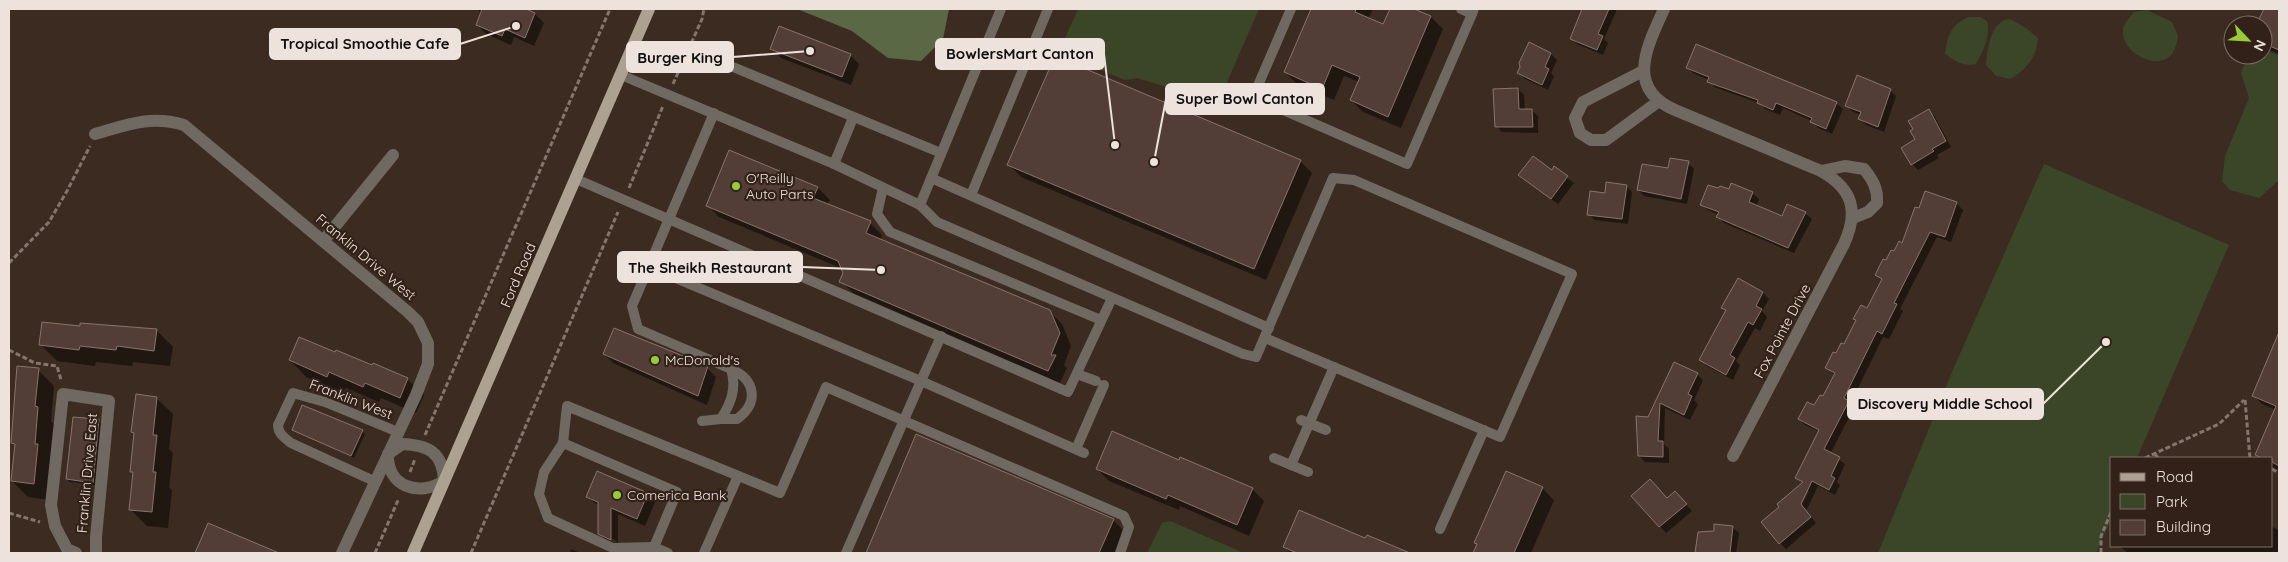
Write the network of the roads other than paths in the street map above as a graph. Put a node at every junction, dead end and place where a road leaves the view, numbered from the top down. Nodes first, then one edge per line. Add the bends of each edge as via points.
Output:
1 (649, 9) edge
2 (1001, 9) edge
3 (1048, 9) edge
4 (1291, 9) edge
5 (1461, 9) edge
6 (1664, 9) edge
7 (1473, 11) edge
8 (733, 67) dead end
9 (1643, 71) junction
10 (621, 75) junction
11 (1659, 101) junction
12 (714, 113) junction
13 (853, 118) junction
14 (95, 134) road end
15 (941, 153) junction
16 (393, 155) dead end
17 (834, 164) junction
18 (1821, 171) junction
19 (576, 178) junction
20 (931, 178) junction
21 (883, 188) junction
22 (971, 195) junction
23 (920, 205) junction
24 (668, 218) junction
25 (1853, 218) junction
26 (324, 240) junction
27 (649, 267) junction
28 (1112, 298) junction
29 (1101, 320) junction
30 (1267, 333) junction
31 (941, 336) junction
32 (1334, 367) junction
33 (731, 370) junction
34 (1076, 374) junction
35 (921, 382) junction
36 (722, 418) junction
37 (904, 420) junction
38 (702, 421) dead end
39 (1306, 422) junction
40 (1326, 430) dead end
41 (1484, 430) junction
42 (398, 432) junction
43 (563, 443) junction
44 (388, 454) junction
45 (1733, 456) dead end
46 (1274, 458) dead end
47 (1291, 465) junction
48 (1308, 472) dead end
49 (738, 476) junction
50 (374, 480) junction
51 (444, 481) junction
52 (1440, 529) dead end
53 (654, 547) junction
54 (76, 553) edge
55 (96, 553) edge
56 (342, 553) edge
57 (413, 553) edge
58 (668, 553) edge
59 (704, 553) edge
60 (846, 553) edge
61 (1120, 553) edge

1 - 10 main road, Ford Road
2 - 15 lane
3 - 22 lane
4 - 7 lane via 1253,97 1406,164
5 - 7 lane
6 - 9 street via 1646,50
8 - 13 lane
9 - 11 street via 1647,85
9 - 11 street via 1583,102 1575,118 1580,133 1591,140 1606,140
10 - 12 lane
10 - 19 main road, Ford Road
11 - 18 street
12 - 17 lane
12 - 24 lane
13 - 15 lane
13 - 17 lane
14 - 26 street, Franklin Drive West via 146,120 184,125
15 - 20 lane
16 - 26 street
17 - 21 lane
18 - 25 street via 1839,183 1846,193
18 - 25 street via 1845,166 1864,169 1873,179 1878,193 1877,203 1868,212
19 - 24 lane
19 - 51 main road, Ford Road
20 - 22 lane
20 - 23 lane
21 - 23 lane
21 - 29 lane via 877,214 890,232
22 - 30 lane
23 - 28 lane via 937,222
24 - 27 lane
24 - 31 lane
25 - 45 street, Fox Pointe Drive via 1844,244
26 - 42 street, Franklin Drive West via 408,312 424,332 429,350 428,364
27 - 33 lane via 632,306 638,329
27 - 35 lane
28 - 29 lane
28 - 30 lane via 1256,357
29 - 34 lane
30 - 32 lane
30 - 41 lane via 1333,178 1354,180 1572,274 1500,437
31 - 34 lane via 1068,392
31 - 35 lane
32 - 39 lane
32 - 41 lane
33 - 36 lane via 734,379 731,404
33 - 36 lane via 744,375 752,387 750,403 737,420
34 - 35 lane via 1100,383 1080,451
35 - 37 lane
36 - 38 lane
37 - 49 lane via 826,387 780,493
37 - 60 lane
37 - 61 lane via 1124,516 1129,528
39 - 40 lane
39 - 47 lane
41 - 52 lane
42 - 44 street, Franklin Drive West
42 - 50 lane, Franklin West via 294,393 278,425 282,435
43 - 49 lane via 567,406
43 - 53 lane via 677,492
43 - 53 lane via 544,472 539,494 548,518 613,548
44 - 50 street
44 - 51 street via 388,466 394,477 405,486 425,489
44 - 51 street via 402,444 421,445 439,459 444,469
46 - 47 lane
47 - 48 lane
49 - 59 lane
50 - 56 street
51 - 57 main road, Ford Road
53 - 58 lane
54 - 55 street, Franklin Drive East via 67,549 55,526 51,505 64,394 109,400

